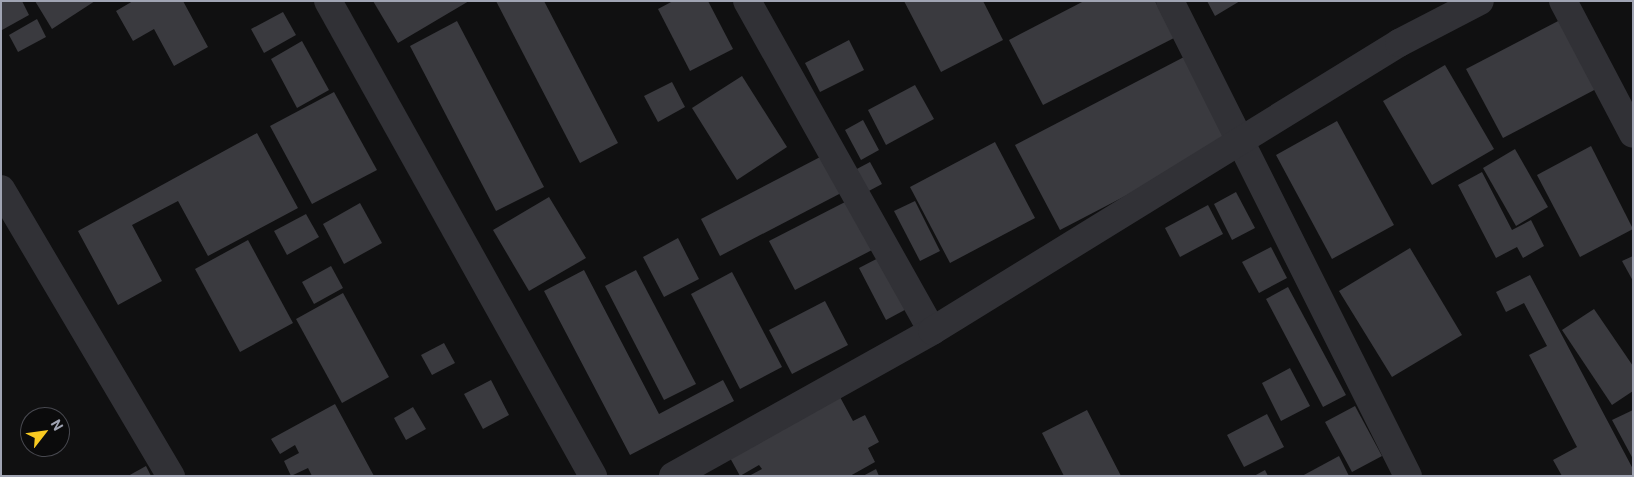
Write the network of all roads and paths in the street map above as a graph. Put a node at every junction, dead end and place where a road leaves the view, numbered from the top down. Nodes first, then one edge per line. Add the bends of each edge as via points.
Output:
1 (328, 1) edge
2 (747, 1) edge
3 (1170, 1) edge
4 (1480, 1) edge
5 (1564, 1) edge
6 (1633, 134) edge
7 (1242, 142) junction
8 (1, 188) edge
9 (932, 331) junction
10 (1405, 475) edge
11 (171, 476) edge
12 (593, 476) edge
13 (673, 476) edge

1 - 12 street
2 - 9 street
3 - 7 street
4 - 7 street via 1399,43
5 - 6 street
7 - 9 street
7 - 10 street
8 - 11 street
9 - 13 street

